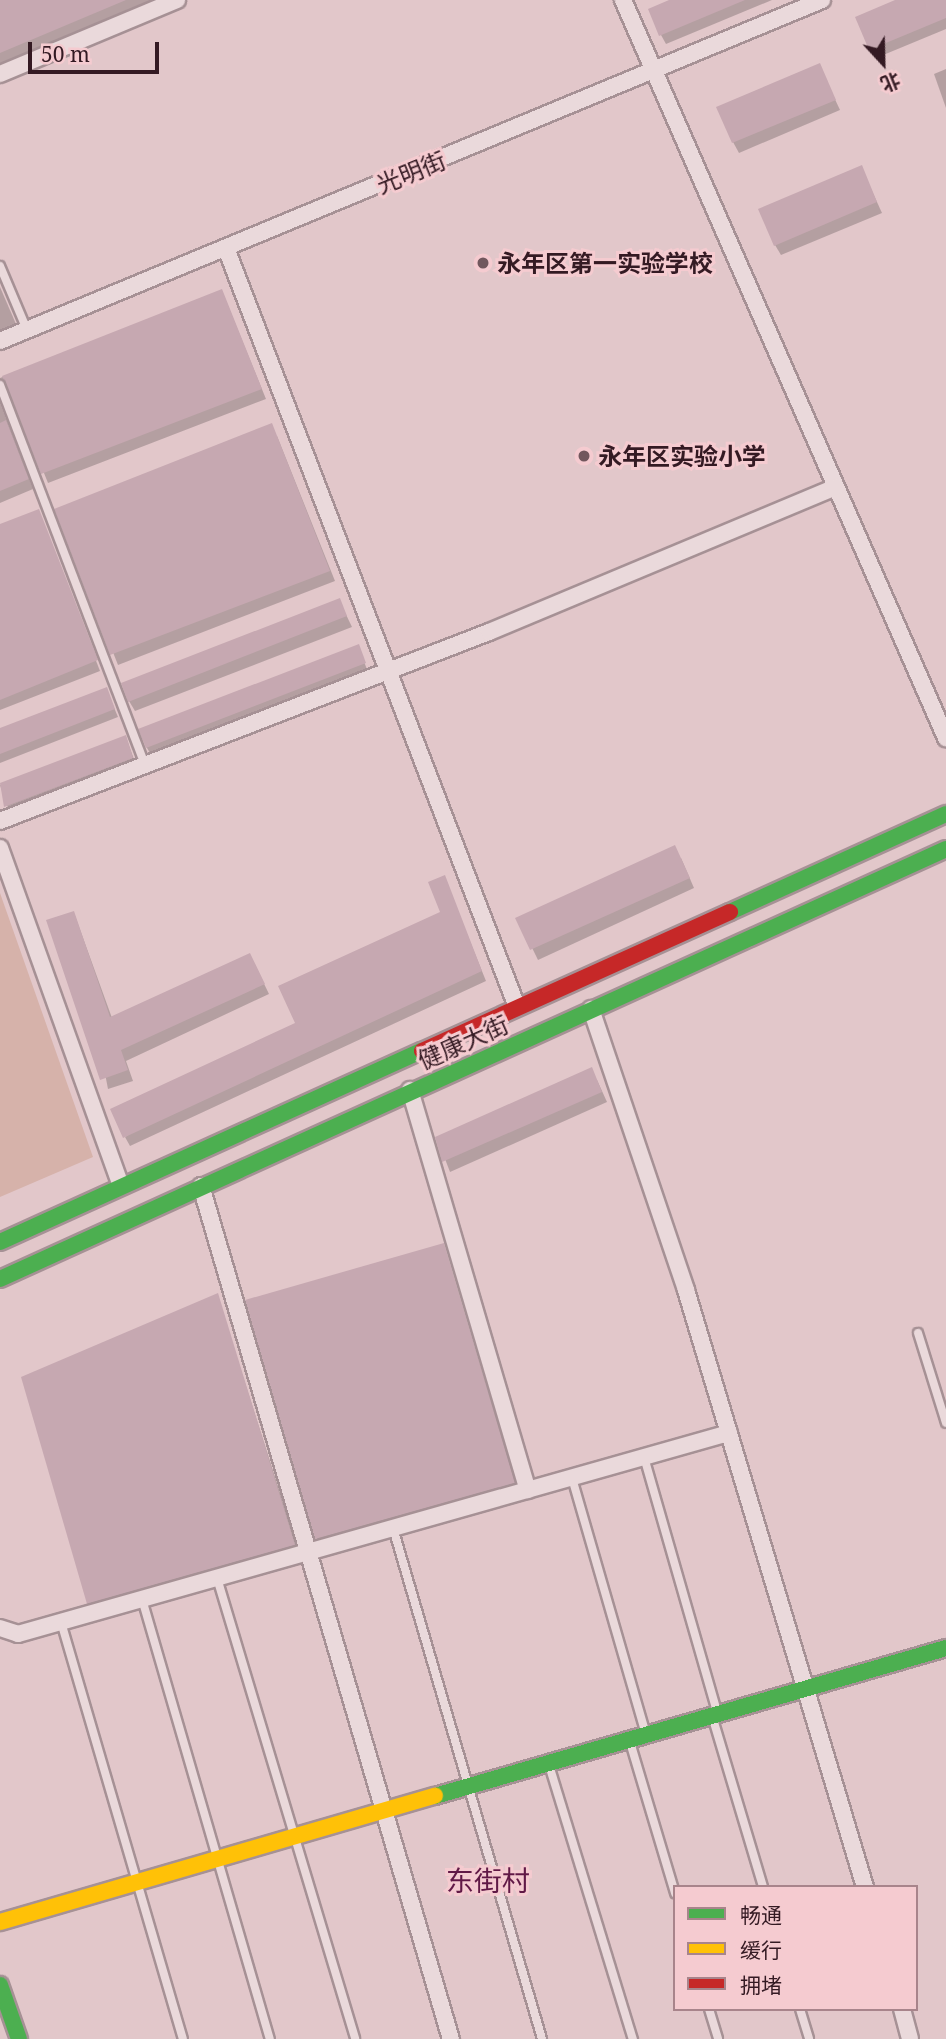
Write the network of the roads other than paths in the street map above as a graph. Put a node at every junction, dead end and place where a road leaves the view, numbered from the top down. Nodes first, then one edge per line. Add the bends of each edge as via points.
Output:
1 (177, 0) edge
2 (623, 0) edge
3 (822, 0) edge
4 (654, 72) junction
5 (0, 74) edge
6 (226, 248) junction
7 (0, 266) edge
8 (27, 330) junction
9 (0, 341) edge
10 (0, 385) edge
11 (836, 486) junction
12 (386, 671) junction
13 (946, 738) edge
14 (145, 765) junction
15 (946, 814) edge
16 (0, 821) edge
17 (0, 848) edge
18 (946, 849) edge
19 (516, 1007) junction
20 (590, 1009) junction
21 (410, 1090) junction
22 (121, 1186) junction
23 (201, 1186) junction
24 (0, 1242) edge
25 (0, 1279) edge
26 (918, 1333) dead end
27 (946, 1423) edge
28 (729, 1433) junction
29 (644, 1457) junction
30 (572, 1478) junction
31 (528, 1490) junction
32 (393, 1528) junction
33 (307, 1552) junction
34 (217, 1578) junction
35 (142, 1599) junction
36 (61, 1622) junction
37 (0, 1628) edge
38 (945, 1653) edge
39 (807, 1692) junction
40 (715, 1718) junction
41 (647, 1737) junction
42 (630, 1742) junction
43 (549, 1765) junction
44 (469, 1788) junction
45 (383, 1812) junction
46 (295, 1838) junction
47 (218, 1860) junction
48 (137, 1882) junction
49 (762, 1885) edge
50 (864, 1885) edge
51 (673, 1886) edge
52 (0, 1922) edge
53 (0, 1984) edge
54 (710, 2011) edge
55 (801, 2011) edge
56 (902, 2011) edge
57 (19, 2039) edge
58 (183, 2039) edge
59 (270, 2039) edge
60 (355, 2039) edge
61 (451, 2039) edge
62 (542, 2039) edge
63 (633, 2039) edge
64 (718, 2039) edge
65 (809, 2039) edge
66 (910, 2039) edge

1 - 5 street
2 - 4 street
3 - 4 street, 光明街
4 - 6 street, 光明街
4 - 11 street
6 - 8 street, 光明街
6 - 12 street
7 - 8 lane
8 - 9 street, 光明街
10 - 14 lane
11 - 12 street
11 - 13 street
12 - 14 street
12 - 19 street
14 - 16 street
15 - 19 main road, 健康大街
17 - 22 street
18 - 20 main road, 健康大街
19 - 22 main road, 健康大街
20 - 21 main road, 健康大街
20 - 28 street
21 - 23 main road, 健康大街
21 - 31 street
22 - 24 main road, 健康大街
23 - 25 main road, 健康大街
23 - 33 street
26 - 27 lane
28 - 29 street
28 - 39 street
29 - 30 street
29 - 40 lane
30 - 31 street
30 - 41 lane
31 - 32 street
32 - 33 street
32 - 44 lane
33 - 34 street
33 - 45 street
34 - 35 street
34 - 46 lane
35 - 36 street
35 - 47 lane
36 - 37 street via 18,1634
36 - 48 lane
38 - 39 main road
39 - 40 main road
39 - 50 street
40 - 41 main road
40 - 49 lane
41 - 42 main road
42 - 43 main road
42 - 51 lane
43 - 44 main road
43 - 63 lane
44 - 45 main road
44 - 62 lane
45 - 46 main road
45 - 61 street
46 - 47 main road
46 - 60 lane
47 - 48 main road
47 - 59 lane
48 - 52 main road
48 - 58 lane
53 - 57 main road
54 - 64 lane
55 - 65 lane
56 - 66 street

